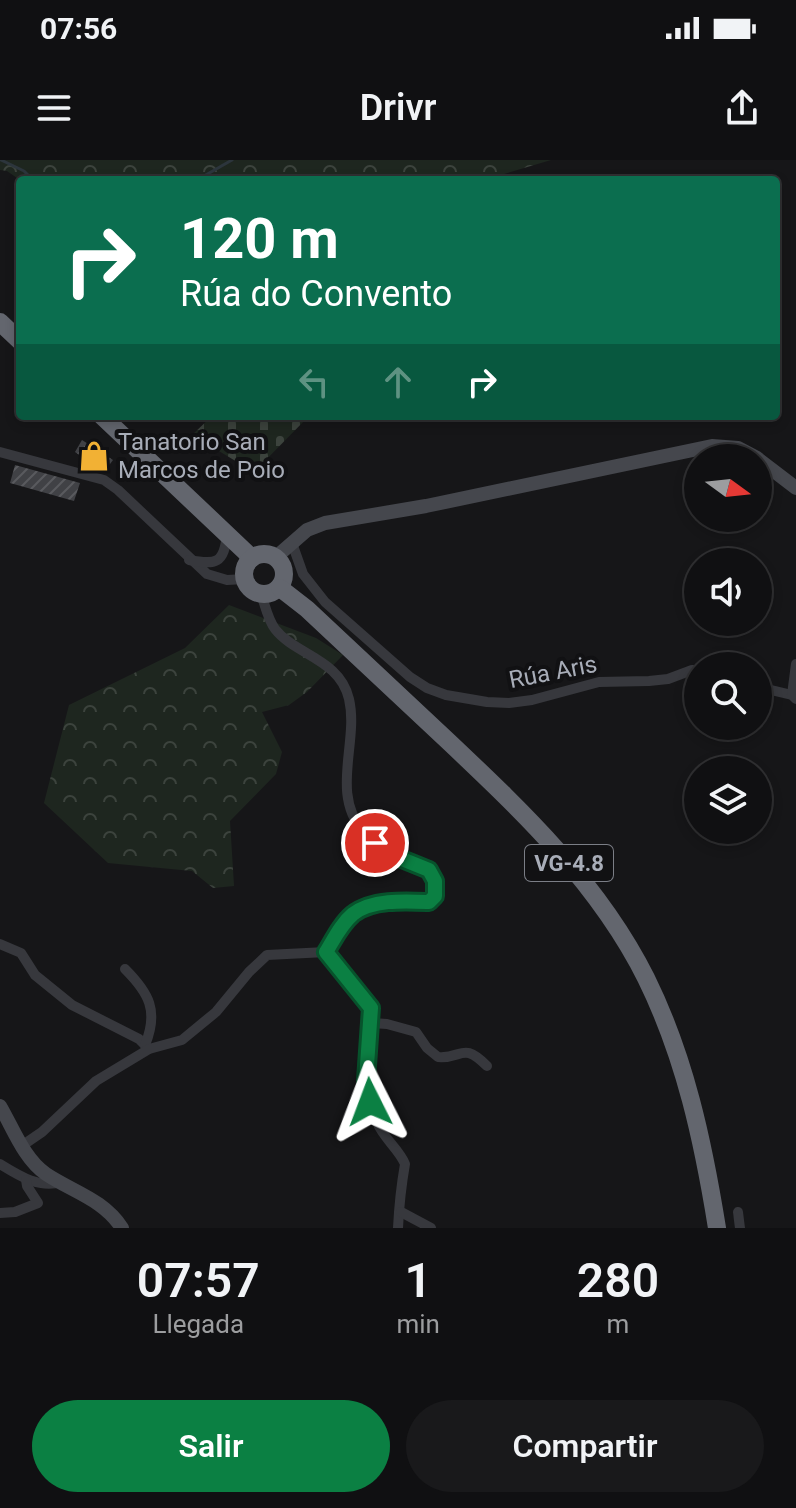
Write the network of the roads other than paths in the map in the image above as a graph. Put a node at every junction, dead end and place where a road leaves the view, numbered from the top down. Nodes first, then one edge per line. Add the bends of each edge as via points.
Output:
1 (0, 322) edge
2 (16, 337) edge
3 (106, 420) edge
4 (1, 452) edge
5 (684, 452) edge
6 (772, 470) edge
7 (796, 488) edge
8 (227, 534) junction
9 (292, 543) junction
10 (276, 557) junction
11 (252, 558) junction
12 (189, 559) junction
13 (245, 579) junction
14 (280, 588) junction
15 (261, 594) junction
16 (796, 664) edge
17 (684, 673) edge
18 (772, 691) edge
19 (794, 697) edge
20 (0, 944) edge
21 (326, 952) junction
22 (125, 969) dead end
23 (372, 1023) junction
24 (147, 1047) junction
25 (487, 1066) dead end
26 (0, 1106) edge
27 (23, 1145) junction
28 (0, 1164) edge
29 (26, 1180) junction
30 (61, 1182) junction
31 (401, 1212) junction
32 (738, 1212) dead end
33 (0, 1213) edge
34 (122, 1228) edge
35 (398, 1228) edge
36 (431, 1228) edge
37 (717, 1228) edge
38 (740, 1228) edge

1 - 2 highway
3 - 8 highway
4 - 12 street via 111,484
5 - 9 street via 325,523
6 - 7 street
8 - 11 highway
8 - 12 street via 218,560
9 - 10 street
9 - 17 street, Rúa Aris via 303,574 325,602 410,677 446,695 509,703 599,682 668,679
10 - 11 highway
10 - 14 highway via 285,575
11 - 13 highway
12 - 13 street via 217,578
13 - 15 highway
14 - 15 highway
14 - 37 highway, VG-4.8 via 543,832 618,929 645,977 686,1078
15 - 21 street via 272,627 320,660 340,679 349,698 346,792 361,829 392,855 429,870 435,881 435,896 429,902 390,903 354,914
16 - 19 street
18 - 19 street
20 - 24 street via 21,953 35,975 72,1005
21 - 23 street via 371,1008
21 - 24 street via 267,955 216,1012 182,1040
22 - 24 street via 149,998
23 - 25 street via 416,1032 438,1057 468,1052
23 - 31 street via 366,1080 378,1125 405,1164
24 - 27 street via 96,1081
26 - 27 street
27 - 30 street via 44,1173
28 - 29 street
29 - 30 street
29 - 33 street via 38,1203
30 - 34 street via 97,1201
31 - 35 street
31 - 36 street
32 - 38 street

